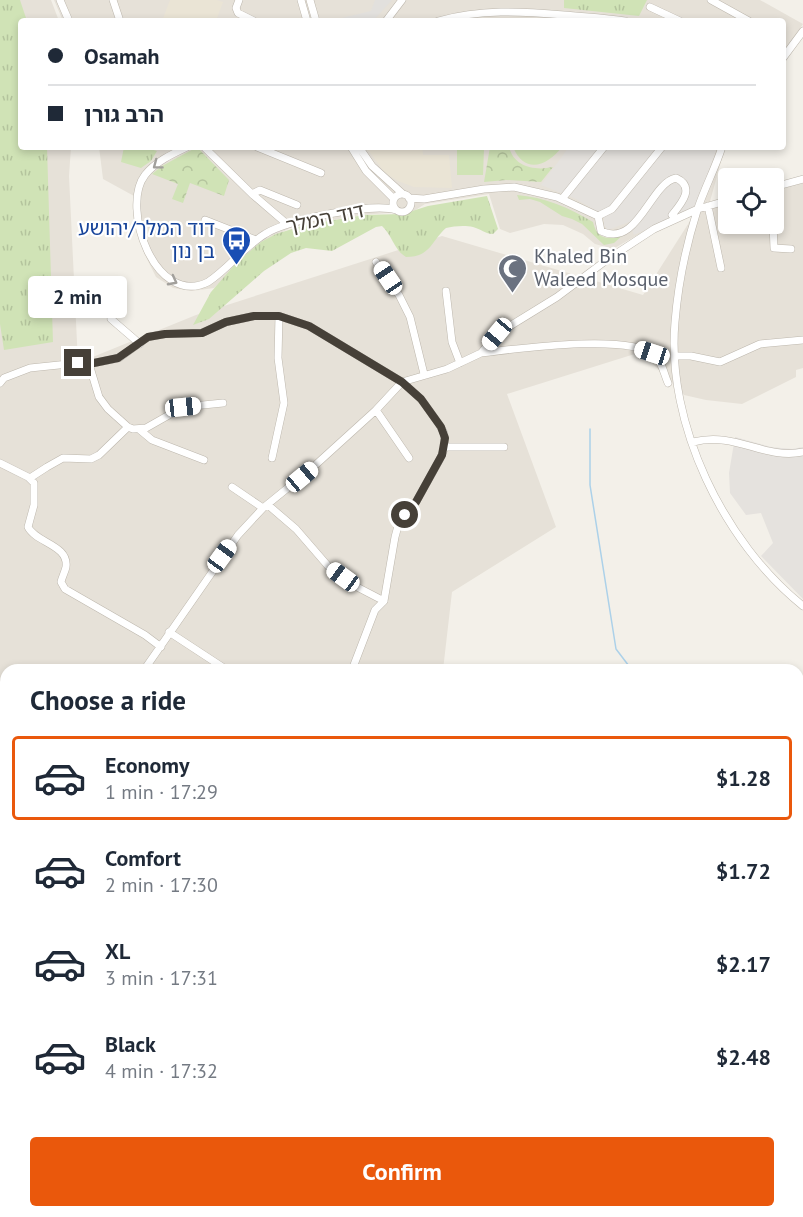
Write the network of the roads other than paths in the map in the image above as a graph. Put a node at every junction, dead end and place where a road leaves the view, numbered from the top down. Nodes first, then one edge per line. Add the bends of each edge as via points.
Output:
1 (60, 0) edge
2 (113, 0) edge
3 (239, 0) edge
4 (301, 0) edge
5 (310, 0) edge
6 (402, 0) edge
7 (711, 0) edge
8 (650, 8) dead end
9 (68, 18) edge
10 (119, 18) edge
11 (247, 18) edge
12 (306, 18) edge
13 (315, 18) edge
14 (388, 18) edge
15 (448, 18) edge
16 (591, 18) edge
17 (673, 18) edge
18 (744, 18) edge
19 (803, 31) edge
20 (786, 54) edge
21 (182, 150) edge
22 (207, 150) edge
23 (264, 150) edge
24 (353, 150) edge
25 (361, 150) edge
26 (602, 150) edge
27 (660, 150) edge
28 (721, 150) edge
29 (321, 173) dead end
30 (803, 179) edge
31 (380, 184) junction
32 (784, 184) edge
33 (252, 194) junction
34 (406, 196) junction
35 (424, 199) junction
36 (562, 199) junction
37 (395, 203) junction
38 (718, 203) edge
39 (297, 205) dead end
40 (410, 206) junction
41 (708, 206) junction
42 (377, 208) junction
43 (698, 209) junction
44 (672, 215) dead end
45 (598, 216) junction
46 (205, 220) dead end
47 (286, 224) junction
48 (773, 234) edge
49 (256, 240) junction
50 (790, 249) dead end
51 (376, 261) dead end
52 (721, 268) dead end
53 (446, 291) dead end
54 (279, 316) junction
55 (111, 319) dead end
56 (803, 340) edge
57 (140, 344) junction
58 (481, 353) junction
59 (674, 356) junction
60 (460, 363) junction
61 (89, 364) junction
62 (424, 374) junction
63 (402, 382) junction
64 (0, 383) edge
65 (668, 383) dead end
66 (223, 403) dead end
67 (376, 410) junction
68 (128, 427) junction
69 (140, 430) junction
70 (693, 442) junction
71 (445, 447) junction
72 (504, 447) dead end
73 (803, 452) edge
74 (272, 458) dead end
75 (410, 458) dead end
76 (204, 460) dead end
77 (0, 463) edge
78 (30, 478) junction
79 (232, 487) dead end
80 (266, 506) junction
81 (384, 601) junction
82 (803, 606) edge
83 (169, 632) junction
84 (161, 647) junction
85 (148, 664) edge
86 (217, 664) edge
87 (354, 664) edge

1 - 9 street
2 - 10 street
3 - 11 street via 238,14
4 - 12 street
5 - 13 street
6 - 14 street
7 - 18 street
8 - 17 street
15 - 16 street via 486,11
19 - 20 street
21 -> 49 street, דוד המלך via 151,169 139,188 140,226 159,270 175,284 202,285
22 - 33 street
23 - 29 street
24 - 31 street
25 - 34 street via 372,166
26 - 36 street
27 - 45 street via 612,209
28 - 43 street
30 - 32 street
31 - 37 street
31 - 42 street via 384,198
33 - 39 street via 260,190
33 - 47 street
34 - 35 street
34 - 37 street
34 - 40 street
35 - 36 street via 480,189 514,188
35 - 40 street
36 - 45 street
37 - 40 street via 404,211
37 - 42 street, דוד המלך
38 - 41 street
41 - 43 street
41 - 52 street
42 - 47 street, דוד המלך
43 - 58 street via 654,229 608,259 497,334
43 - 59 street via 684,265
44 - 45 street via 686,197 686,187 676,178 666,182 636,221 622,231 604,233 599,228
46 - 49 street
47 - 49 street, דוד המלך
48 - 50 street via 774,248
51 - 62 street via 410,317
53 - 60 street via 452,342
54 - 57 street via 226,322 202,333 148,337
54 - 63 street via 309,326
54 - 74 street via 278,358 284,403
55 - 57 street
56 - 59 street via 760,344 720,362
57 - 61 street via 118,358
58 - 60 street
58 - 65 street via 630,345 652,353
59 - 70 street via 674,371
60 - 62 street
61 - 64 street via 30,368
61 - 68 street via 99,397
62 - 63 street
63 - 67 street
63 - 71 street via 440,425
66 - 69 street via 183,407
67 - 75 street
67 - 80 street
68 - 69 street
68 - 78 street via 99,455 91,459 63,458
69 - 76 street via 152,440
70 - 73 street via 728,439 778,453
70 - 82 street via 715,496 742,541 777,584
71 - 72 street
71 - 81 street via 396,532
77 - 78 street
78 - 84 street via 35,489 28,527 63,554 65,589
79 - 80 street
80 - 81 street via 296,529 328,566
80 - 83 street via 238,535
81 - 87 street via 375,610
83 - 84 street
83 - 86 street
84 - 85 street

